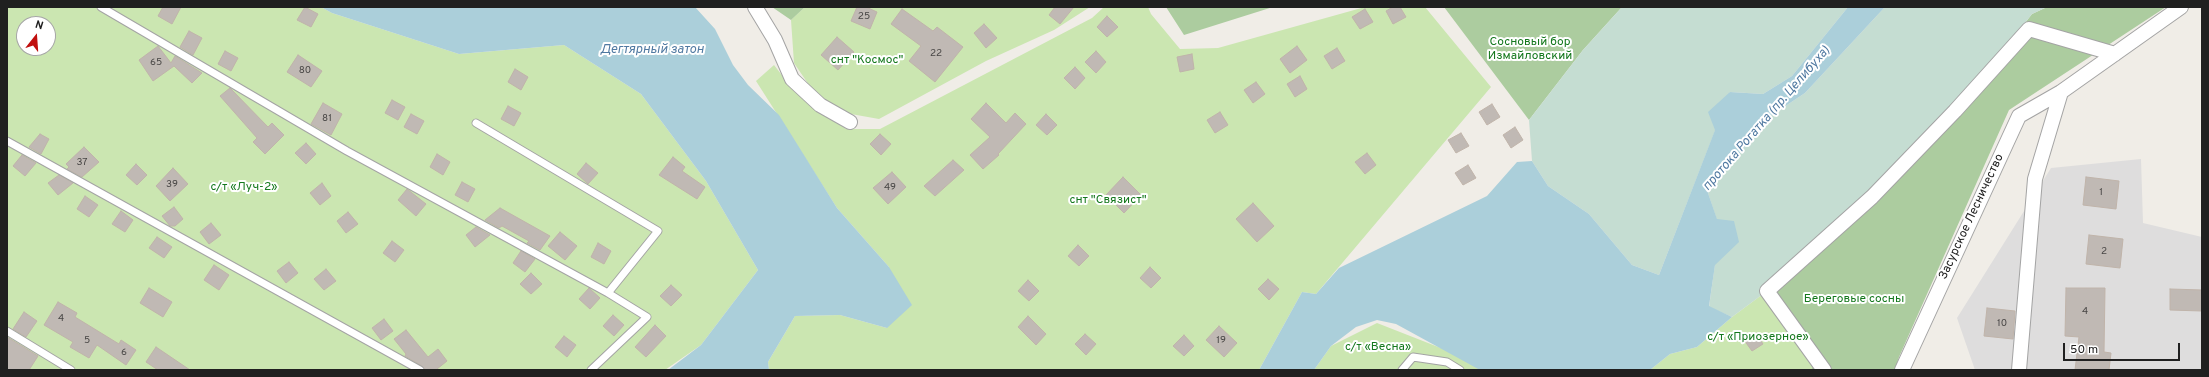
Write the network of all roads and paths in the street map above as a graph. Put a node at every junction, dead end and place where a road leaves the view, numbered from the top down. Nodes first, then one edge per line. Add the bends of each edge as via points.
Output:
1 (101, 7) edge
2 (755, 7) edge
3 (2181, 7) edge
4 (2115, 54) junction
5 (2061, 92) junction
6 (850, 122) dead end
7 (476, 123) dead end
8 (7, 141) edge
9 (608, 293) junction
10 (7, 331) edge
11 (1903, 366) edge
12 (71, 370) edge
13 (420, 370) edge
14 (591, 370) edge
15 (1402, 370) edge
16 (1460, 370) edge
17 (1824, 370) edge
18 (2019, 370) edge

1 - 9 lane via 347,151
2 - 6 street via 775,40 792,79 820,105
3 - 4 street, Засурское Лесничество
4 - 5 street, Засурское Лесничество
4 - 17 street via 2028,29 1955,111 1872,197 1767,291
5 - 11 street, Засурское Лесничество via 2019,116
5 - 18 street via 2035,178
7 - 9 lane via 658,231
8 - 13 lane
9 - 14 lane via 647,317
10 - 12 lane
15 - 16 lane via 1413,357 1447,362

